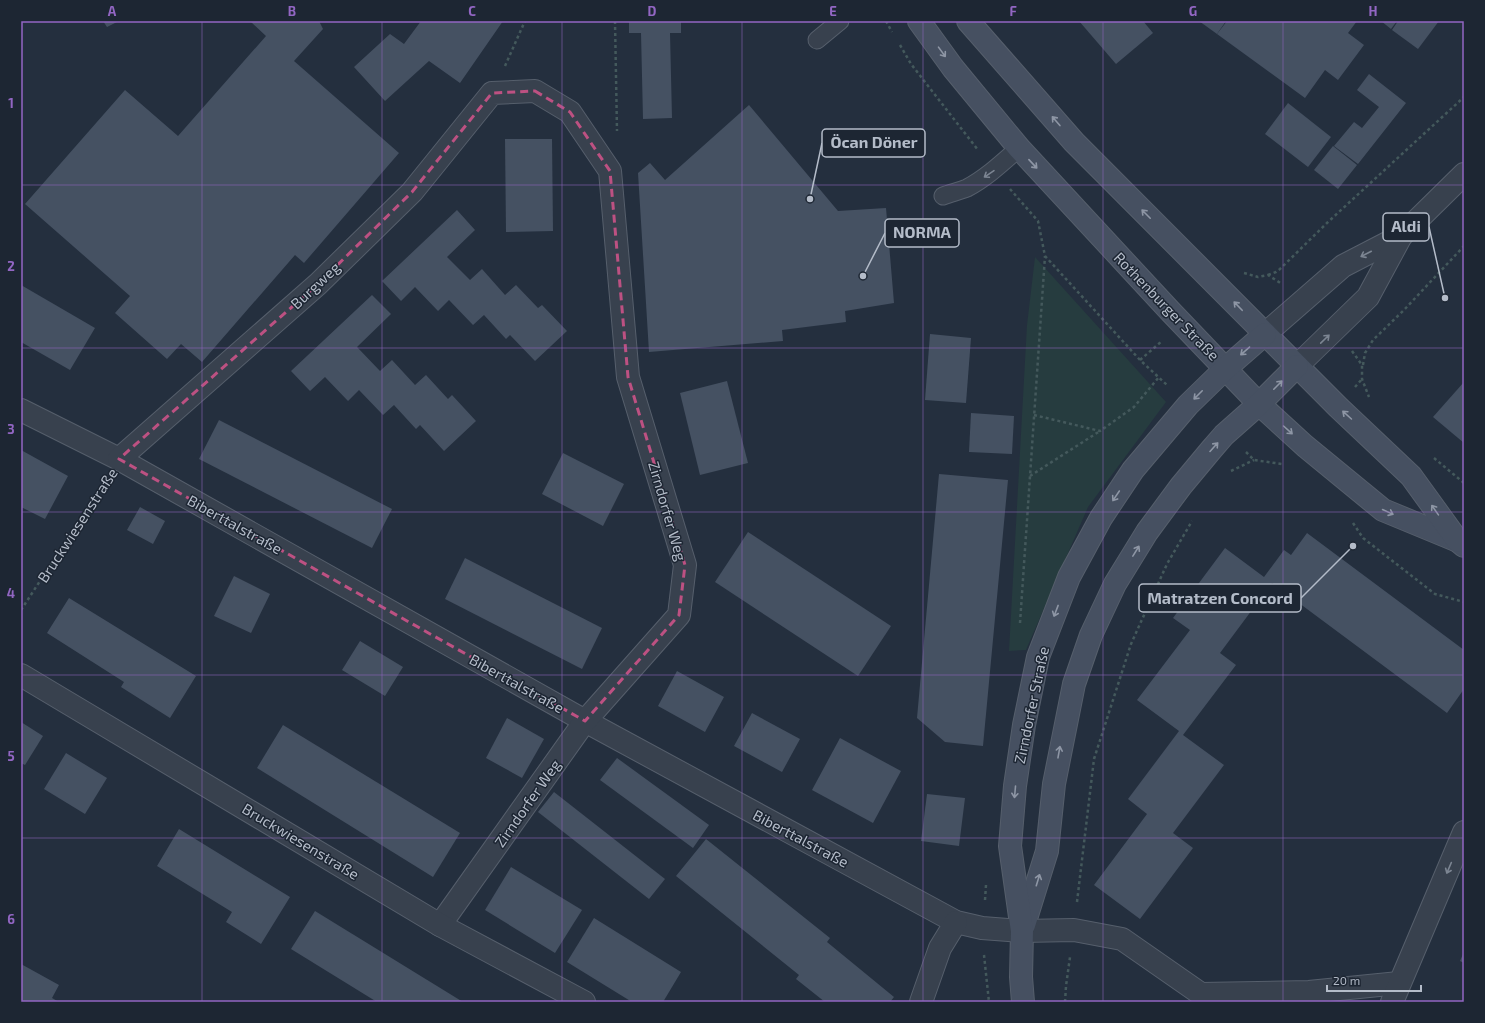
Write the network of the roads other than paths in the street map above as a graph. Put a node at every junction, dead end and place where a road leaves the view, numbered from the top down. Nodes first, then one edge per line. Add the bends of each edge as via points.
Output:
1 (840, 21) edge
2 (919, 21) edge
3 (968, 21) edge
4 (817, 40) dead end
5 (492, 93) joint
6 (1019, 148) junction
7 (1464, 174) edge
8 (943, 196) dead end
9 (1401, 236) junction
10 (1265, 334) junction
11 (1297, 366) junction
12 (1226, 368) junction
13 (1259, 404) junction
14 (21, 410) edge
15 (119, 460) junction
16 (1461, 544) edge
17 (21, 675) edge
18 (585, 721) junction
19 (1464, 832) edge
20 (956, 922) junction
21 (440, 924) junction
22 (1022, 930) junction
23 (1396, 993) edge
24 (1232, 997) edge
25 (584, 1002) edge
26 (921, 1002) edge
27 (1023, 1002) edge

1 - 4 lane
2 -> 6 main road, Rothenburger Straße via 953,68
10 -> 3 main road, Rothenburger Straße via 1074,142
5 - 15 street, Burgweg via 406,198 318,284
5 - 18 street, Zirndorfer Weg via 535,91 570,112 610,171 628,377 685,565 678,615
6 -> 8 lane via 994,171 966,188
6 -> 12 main road, Rothenburger Straße
7 - 9 street
9 -> 10 street via 1343,266
11 -> 9 street via 1368,297
10 - 11 main road, Rothenburger Straße
10 -> 12 main road, Zirndorfer Straße
13 -> 11 main road, Zirndorfer Straße
16 -> 11 main road, Rothenburger Straße via 1411,476
12 - 13 main road, Rothenburger Straße
12 -> 22 main road, Zirndorfer Straße via 1167,429 1133,470 1101,518 1069,577 1038,657 1024,725 1010,846
13 -> 16 main road, Rothenburger Straße via 1305,446 1383,510
22 -> 13 main road, Zirndorfer Straße via 1047,851 1054,784 1062,740 1074,684 1090,635 1115,584 1147,532 1224,435
14 - 15 street, Biberttalstraße
15 - 18 street, Biberttalstraße
17 - 21 street, Bruckwiesenstraße
18 - 20 street, Biberttalstraße
18 - 21 street, Zirndorfer Weg
19 -> 23 street
20 - 22 street, Biberttalstraße via 982,928
20 - 26 street via 940,948
21 - 25 street, Bruckwiesenstraße
22 - 24 street, Biberttalstraße via 1074,930 1122,939 1201,994
22 - 27 main road, Zirndorfer Straße
23 - 24 street, Biberttalstraße via 1309,992

